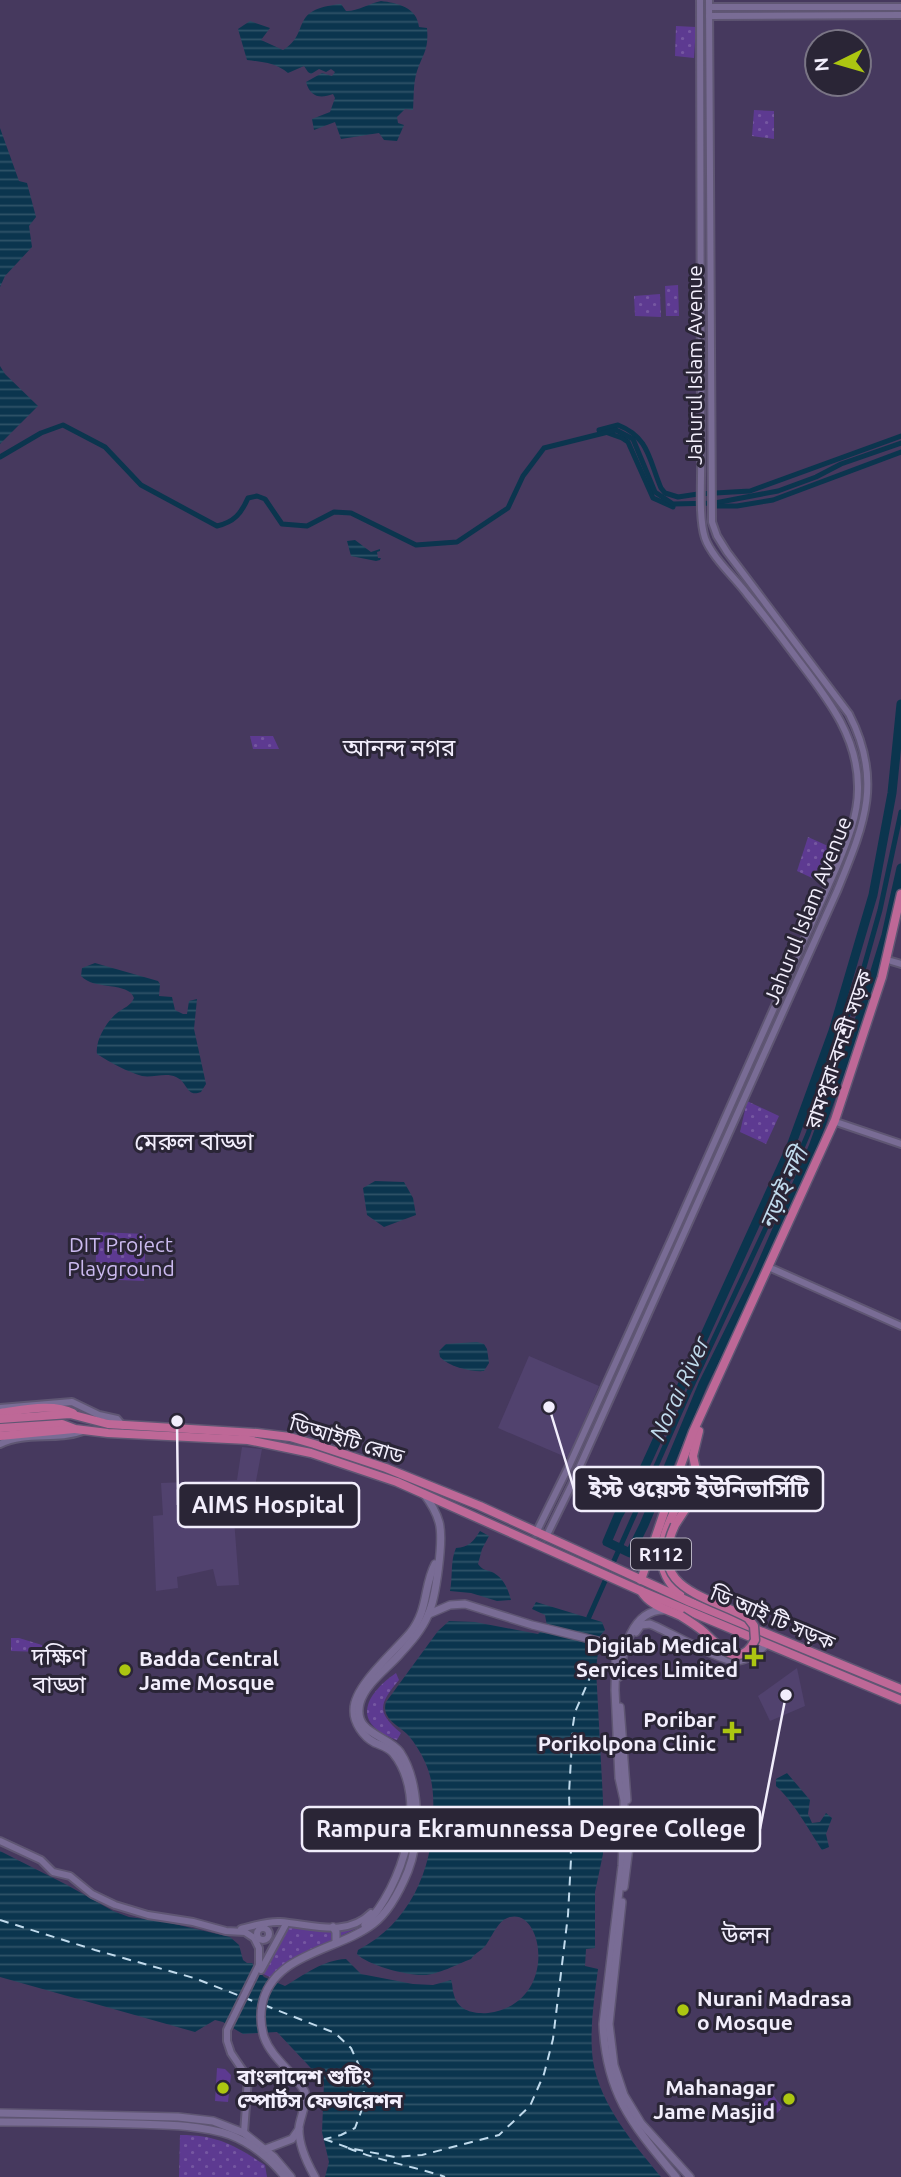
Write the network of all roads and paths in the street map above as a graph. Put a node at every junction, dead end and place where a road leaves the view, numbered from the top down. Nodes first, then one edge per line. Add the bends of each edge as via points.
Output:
1 (700, 0) edge
2 (709, 3) edge
3 (900, 6) edge
4 (900, 15) edge
5 (709, 16) junction
6 (901, 894) edge
7 (901, 913) edge
8 (891, 961) junction
9 (901, 964) edge
10 (766, 1039) junction
11 (839, 1123) junction
12 (901, 1144) edge
13 (773, 1269) junction
14 (901, 1326) edge
15 (0, 1408) edge
16 (0, 1413) edge
17 (79, 1415) junction
18 (591, 1416) junction
19 (0, 1419) edge
20 (600, 1420) junction
21 (123, 1426) junction
22 (0, 1428) edge
23 (80, 1429) junction
24 (0, 1436) edge
25 (0, 1444) edge
26 (569, 1466) junction
27 (578, 1470) junction
28 (698, 1479) junction
29 (562, 1481) junction
30 (674, 1483) junction
31 (571, 1486) junction
32 (424, 1493) junction
33 (680, 1498) junction
34 (690, 1502) junction
35 (542, 1520) junction
36 (552, 1525) junction
37 (536, 1533) junction
38 (546, 1537) junction
39 (439, 1555) junction
40 (585, 1555) joint
41 (637, 1578) junction
42 (641, 1591) junction
43 (690, 1602) junction
44 (668, 1610) junction
45 (429, 1614) junction
46 (766, 1645) junction
47 (624, 1654) junction
48 (616, 1670) junction
49 (901, 1689) edge
50 (901, 1700) edge
51 (415, 1837) junction
52 (0, 1841) edge
53 (620, 1866) junction
54 (621, 1890) junction
55 (388, 1893) junction
56 (618, 1910) junction
57 (286, 1924) junction
58 (263, 1927) junction
59 (333, 1927) junction
60 (234, 1931) junction
61 (357, 1933) junction
62 (267, 1938) junction
63 (257, 1939) junction
64 (336, 1942) junction
65 (275, 1944) junction
66 (612, 1945) junction
67 (261, 1964) junction
68 (0, 2113) edge
69 (0, 2122) edge
70 (299, 2128) junction
71 (244, 2133) junction
72 (263, 2151) junction
73 (315, 2176) edge
74 (285, 2177) edge
75 (291, 2177) edge
76 (676, 2177) edge
77 (690, 2177) edge

1 - 10 street, Jahurul Islam Avenue via 705,534 838,713 852,748 858,782 855,816 838,866
2 - 3 street
2 - 5 street, Jahurul Islam Avenue
4 - 5 street
5 - 10 street, Jahurul Islam Avenue via 711,510 715,533 849,714 868,779 865,816 849,861
6 - 30 main road, রামপুরা-বনশ্রী সড়ক / R112 via 882,977 835,1120
7 - 8 main road, রামপুরা-বনশ্রী সড়ক
8 - 9 street
8 - 11 main road, রামপুরা-বনশ্রী সড়ক
10 - 18 street, Jahurul Islam Avenue
10 - 20 street, Jahurul Islam Avenue
11 - 12 street
11 - 13 main road, রামপুরা-বনশ্রী সড়ক
13 - 14 street
13 - 28 main road, রামপুরা-বনশ্রী সড়ক via 698,1435 693,1456
15 - 21 street via 72,1402 117,1419
16 - 17 main road via 60,1408
17 - 19 main road, ডিআইটি রোড
17 - 21 main road, ডিআইটি রোড
18 - 20 street
18 - 26 street, Jahurul Islam Avenue
20 - 27 street, Jahurul Islam Avenue
21 - 37 main road, ডিআইটি রোড via 290,1437 413,1478
22 - 23 main road, ডিআইটি রোড via 55,1424
23 - 24 main road
23 - 25 street
23 - 32 main road, ডিআইটি রোড via 288,1447
26 - 27 street
26 - 29 street, Jahurul Islam Avenue
27 - 31 street, Jahurul Islam Avenue
28 - 30 main road via 689,1475
28 - 34 main road via 702,1490
29 - 31 street
29 - 35 street, Jahurul Islam Avenue
30 - 33 main road
30 - 41 main road, রামপুরা-বনশ্রী সড়ক / R112
31 - 36 street, Jahurul Islam Avenue
32 - 39 main road via 440,1524
32 - 42 main road, ডিআইটি রোড
33 - 34 main road
33 - 43 main road, R112 via 663,1542 661,1564 672,1587
34 - 44 main road, bridge via 670,1539 667,1558 674,1578 686,1590 748,1618 755,1640 745,1653 729,1654 695,1625
35 - 36 street
35 - 37 street, Jahurul Islam Avenue
36 - 38 street, Jahurul Islam Avenue
37 - 38 main road, ডিআইটি রোড
38 - 40 main road, ডিআইটি রোড
39 - 45 main road
39 - 55 main road via 417,1623 354,1701 357,1724 372,1741 395,1755 409,1793 409,1838
40 - 41 main road, ডি আই টি সড়ক
41 - 43 main road, ডি আই টি সড়ক
42 - 44 main road via 652,1604
42 - 46 main road, ডি আই টি সড়ক
43 - 49 main road, ডি আই টি সড়ক
44 - 47 main road via 653,1610 641,1618
45 - 48 main road via 462,1604 602,1642 614,1650
45 - 51 main road via 360,1705 365,1726 395,1746 407,1768 416,1803
46 - 47 main road via 749,1657 731,1660 647,1623
46 - 50 main road, ডি আই টি সড়ক
47 - 48 main road
47 - 54 main road via 619,1686 630,1839
48 - 53 main road
51 - 55 main road
51 - 61 main road via 409,1868 397,1892 377,1920
52 - 60 street via 115,1905
53 - 54 main road
53 - 66 main road via 610,1926
54 - 56 main road
55 - 59 street via 360,1922
55 - 61 main road
56 - 66 main road
56 - 77 main road via 609,2024 614,2065 624,2095 641,2123
57 - 58 street
57 - 59 street
57 - 65 street
58 - 60 street
58 - 62 street
58 - 63 street
59 - 64 main road
60 - 63 street
61 - 64 main road
62 - 63 street
62 - 65 street
63 - 67 street
64 - 70 main road via 275,1978 262,2007 261,2024 271,2051 305,2092
65 - 67 street
66 - 76 main road via 603,2024 606,2062 628,2116
67 - 71 street via 229,2031 228,2045 248,2078
68 - 71 main road via 189,2118
69 - 72 main road via 170,2125 210,2130
70 - 72 main road via 292,2139
70 - 73 main road
71 - 72 main road
72 - 74 main road
72 - 75 main road

